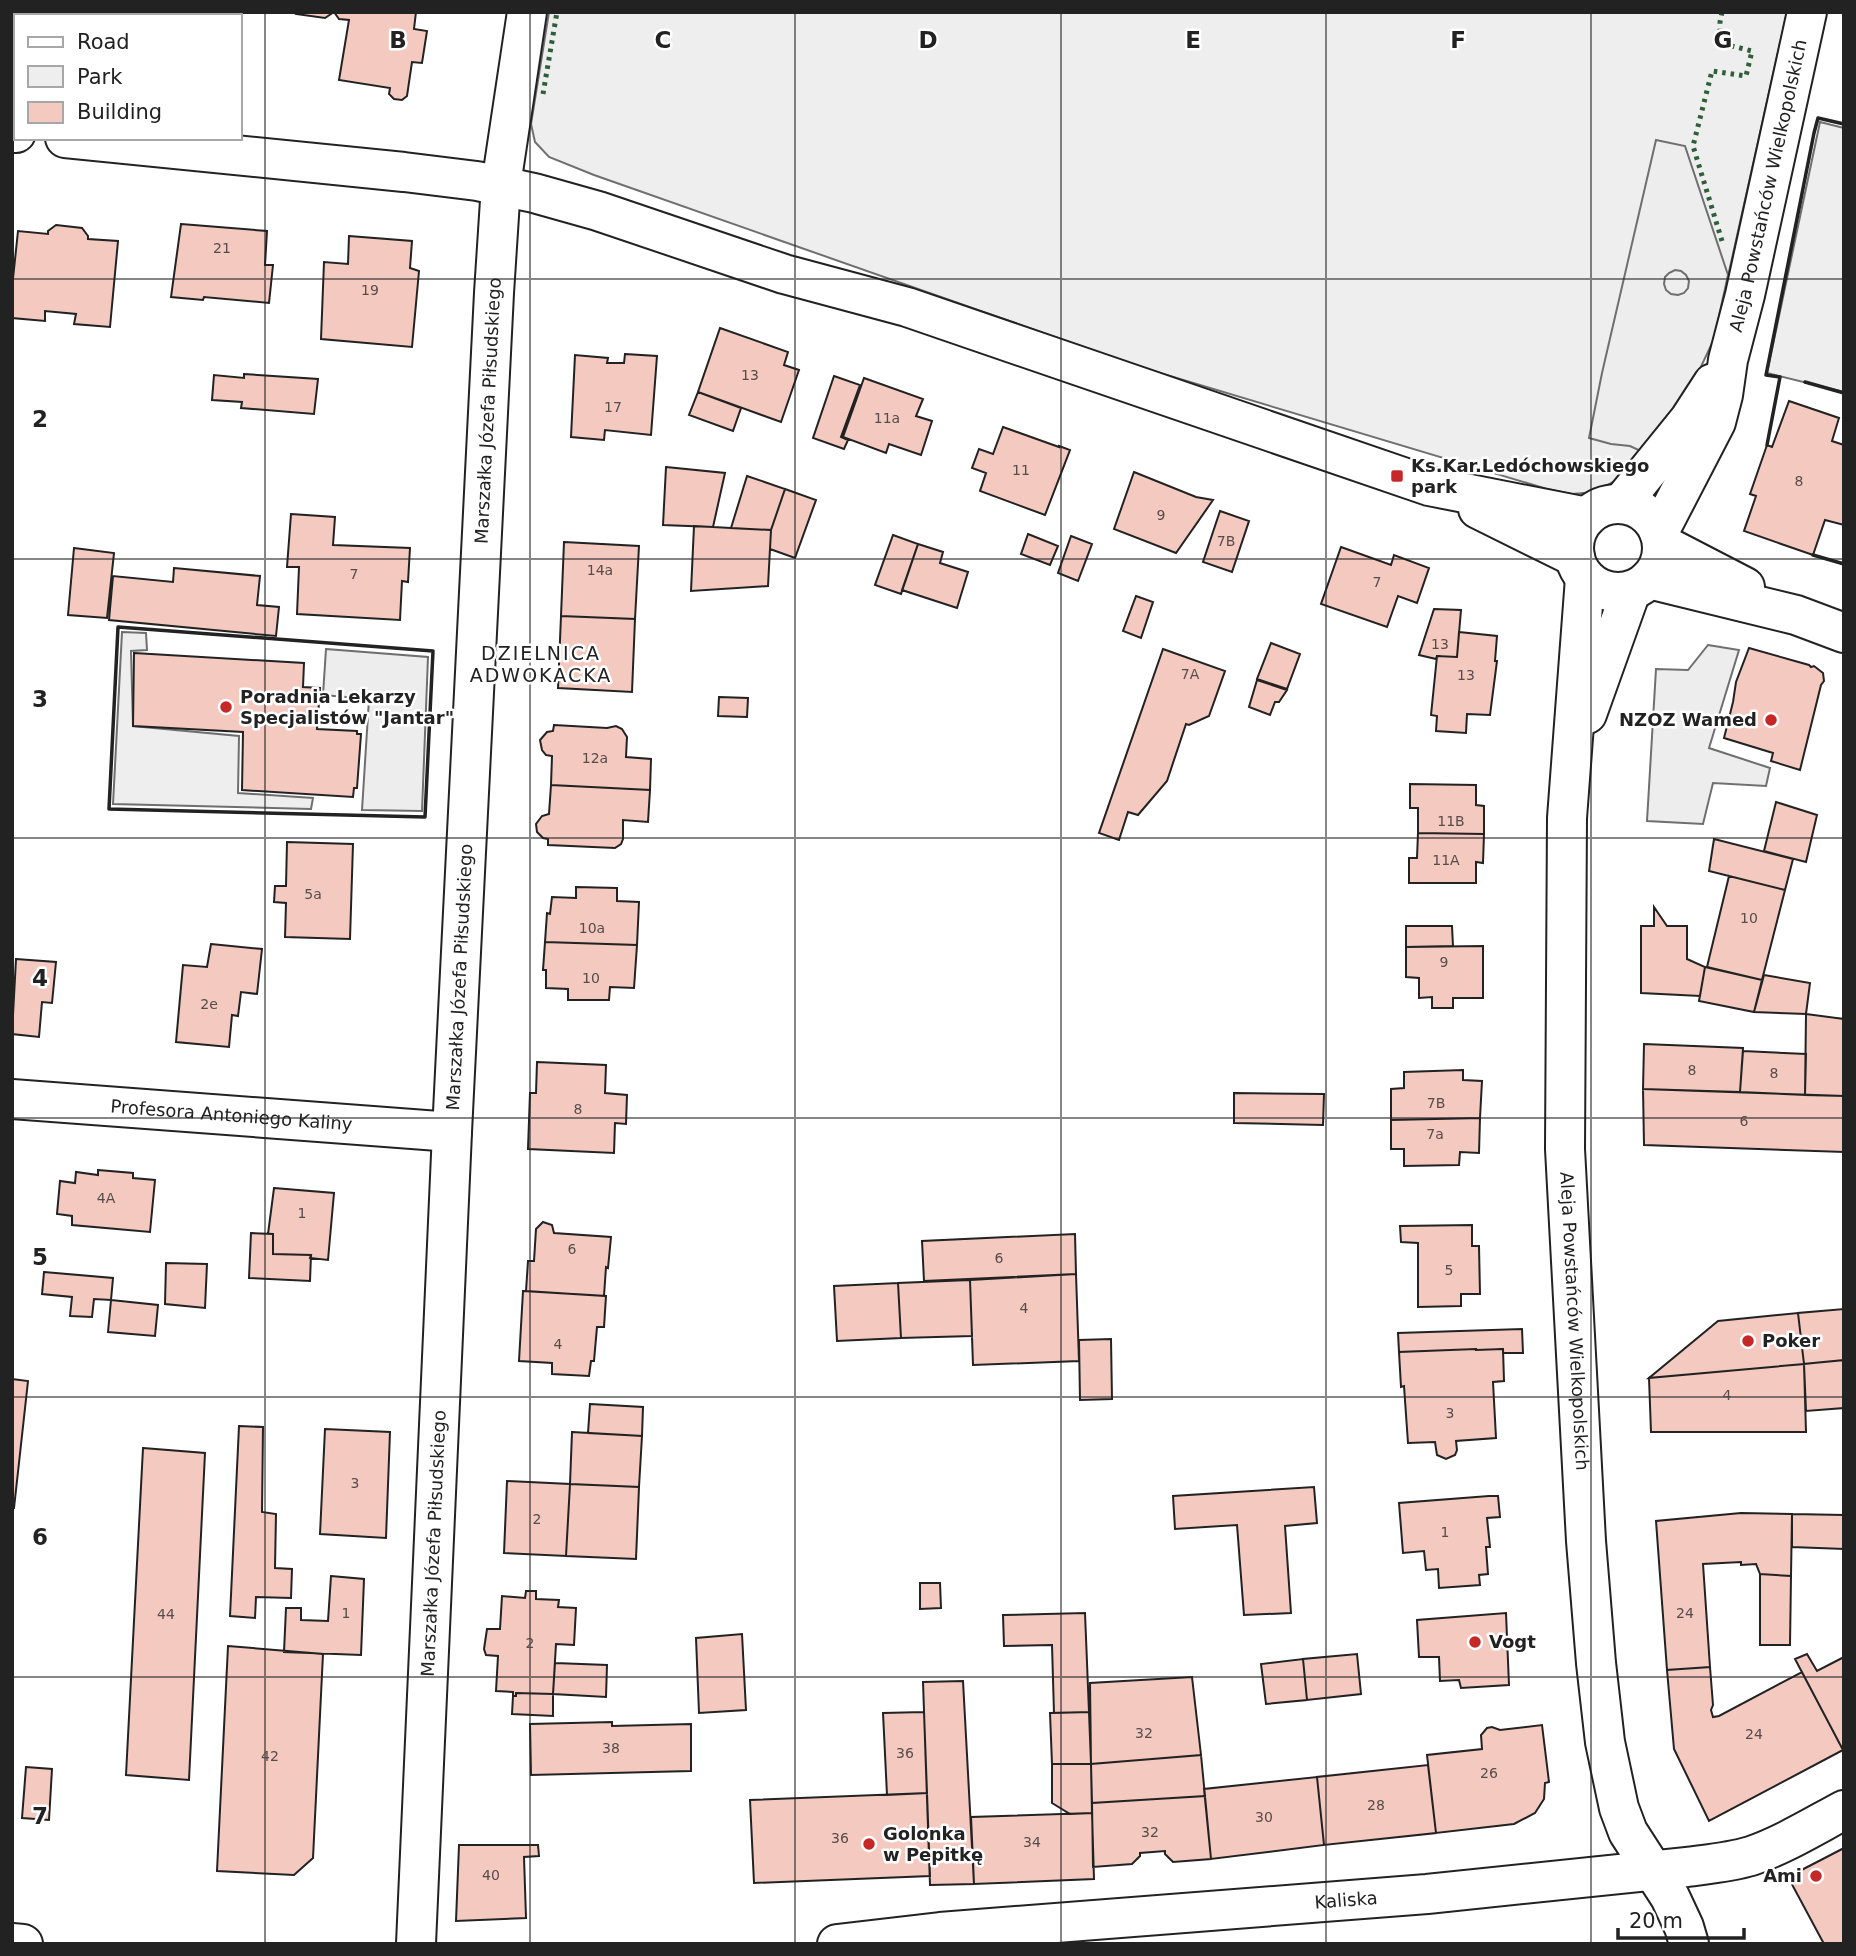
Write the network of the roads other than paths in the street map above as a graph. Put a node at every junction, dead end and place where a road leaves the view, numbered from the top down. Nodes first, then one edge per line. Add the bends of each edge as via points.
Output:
1 (527, 12) edge
2 (1807, 12) edge
3 (85, 140) edge
4 (500, 185) junction
5 (1728, 360) junction
6 (1429, 486) junction
7 (1604, 510) junction
8 (1661, 538) junction
9 (1580, 567) junction
10 (1640, 585) junction
11 (1796, 615) junction
12 (1844, 633) edge
13 (1571, 759) junction
14 (12, 1099) edge
15 (452, 1132) junction
16 (1844, 1810) edge
17 (1653, 1871) junction
18 (12, 1943) edge
19 (23, 1944) edge
20 (416, 1944) edge
21 (837, 1944) edge
22 (1689, 1944) edge

1 - 4 street, Marszałka Józefa Piłsudskiego
2 - 5 street, Aleja Powstańców Wielkopolskich
3 - 4 street
4 - 6 street via 598,211 784,274 907,307
4 - 15 street, Marszałka Józefa Piłsudskiego
5 - 7 street, Aleja Powstańców Wielkopolskich via 1689,420
5 - 8 street, Aleja Powstańców Wielkopolskich via 1716,422
6 - 7 street
6 - 9 street via 1547,542
7 - 8 street via 1634,507 1653,522
7 - 9 street via 1580,526 1575,537
8 - 10 street via 1657,569
8 - 11 street
9 - 10 street via 1594,586 1606,591 1618,593
9 - 13 street, Aleja Powstańców Wielkopolskich
10 - 11 street
10 - 13 street, Aleja Powstańców Wielkopolskich
11 - 12 street
13 - 17 street, Aleja Powstańców Wielkopolskich via 1565,1149 1586,1541 1611,1775 1628,1832
14 - 15 street, Profesora Antoniego Kaliny
15 - 20 street, Marszałka Józefa Piłsudskiego
16 - 17 street, Kaliska via 1752,1856
17 - 21 street, Kaliska
17 - 22 street, Aleja Powstańców Wielkopolskich via 1670,1897
18 - 19 street

